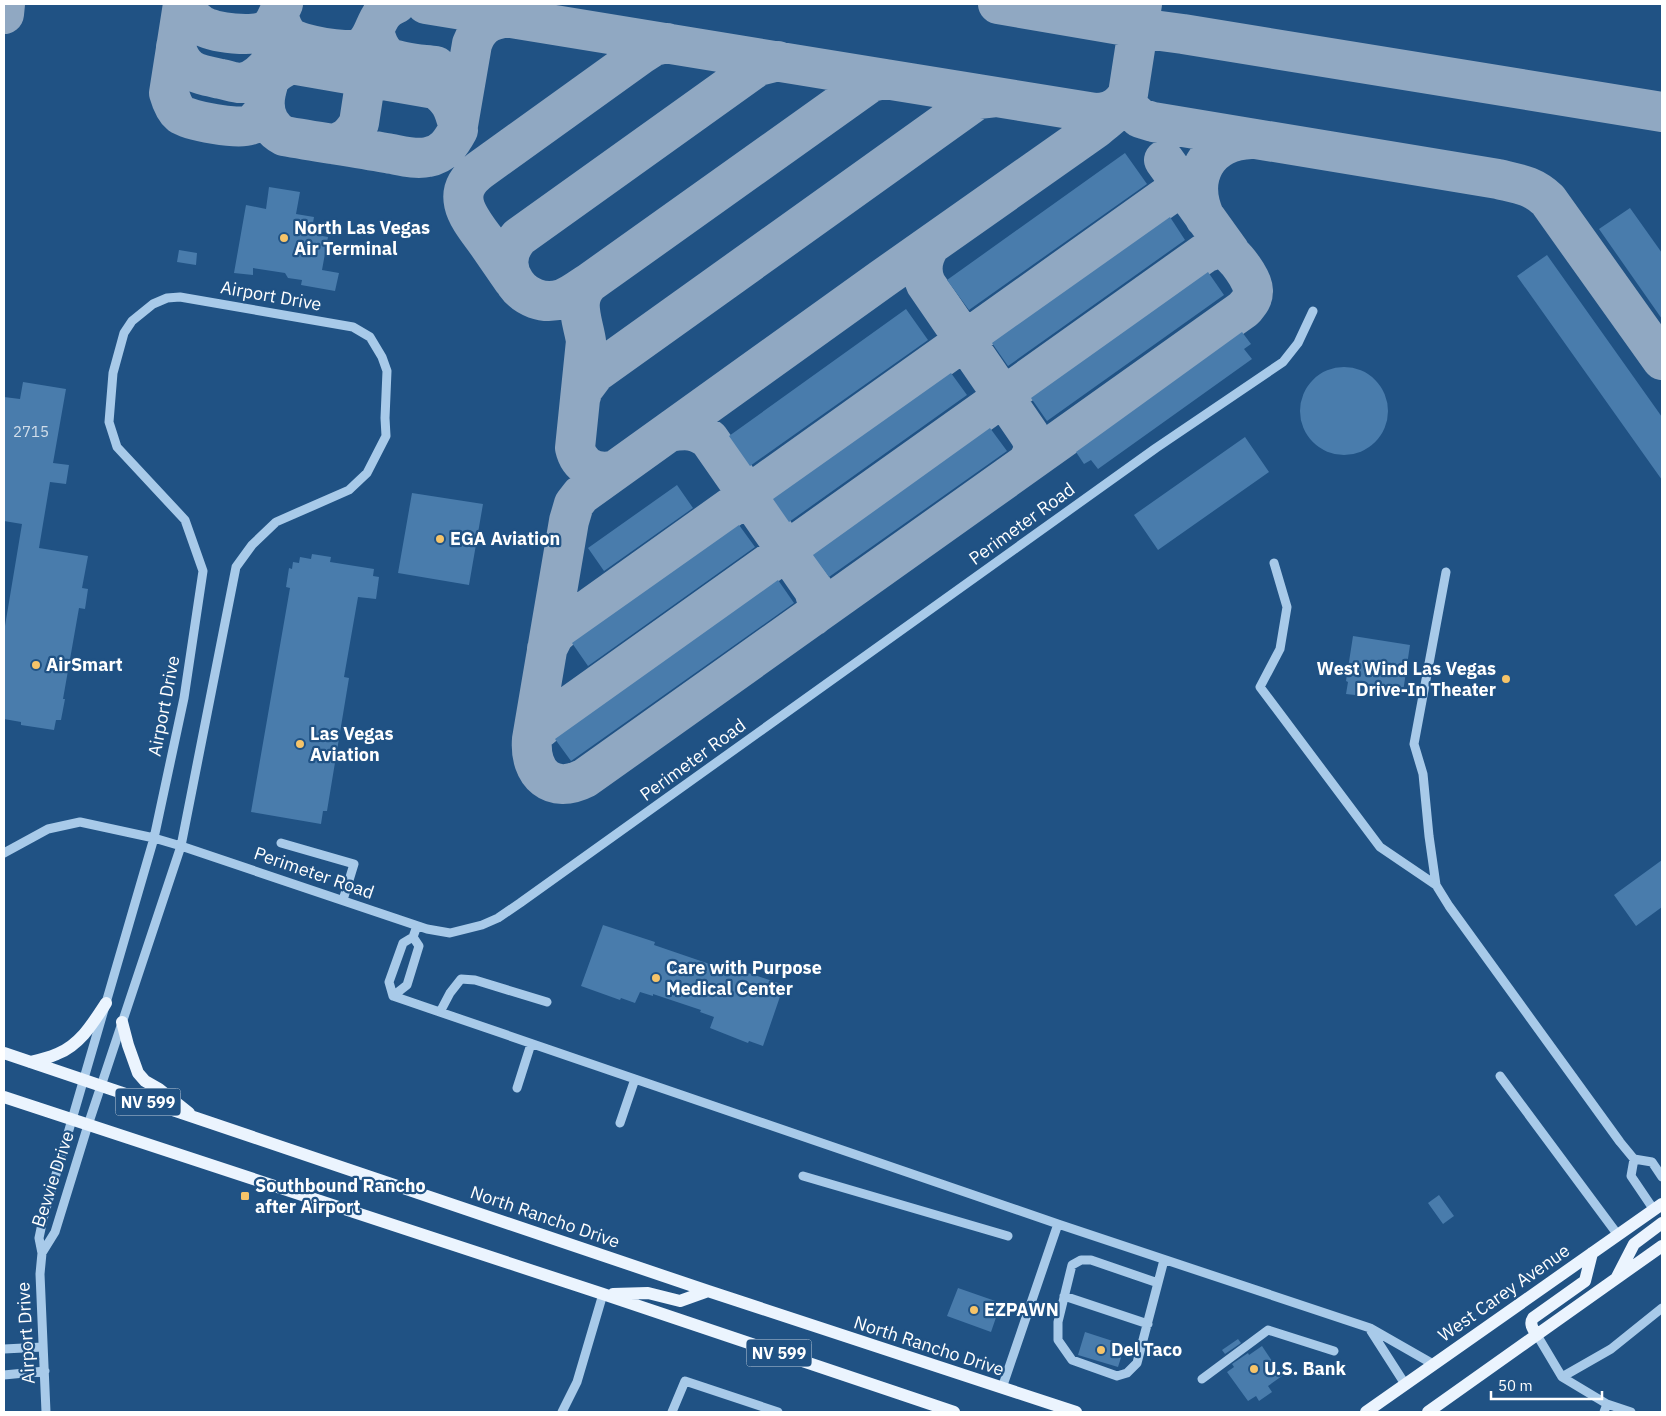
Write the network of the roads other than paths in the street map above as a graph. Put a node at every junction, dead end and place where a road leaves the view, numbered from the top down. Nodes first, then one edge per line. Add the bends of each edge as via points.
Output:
1 (1313, 311) dead end
2 (1274, 563) dead end
3 (1446, 572) dead end
4 (154, 838) junction
5 (281, 843) dead end
6 (181, 846) junction
7 (4, 852) edge
8 (1436, 885) junction
9 (342, 900) junction
10 (417, 926) junction
11 (413, 937) junction
12 (393, 996) junction
13 (546, 1002) dead end
14 (106, 1003) junction
15 (440, 1012) junction
16 (122, 1022) junction
17 (531, 1044) junction
18 (4, 1054) edge
19 (30, 1062) junction
20 (1500, 1076) dead end
21 (635, 1080) junction
22 (84, 1081) junction
23 (101, 1087) junction
24 (517, 1088) dead end
25 (4, 1097) edge
26 (194, 1118) junction
27 (72, 1120) junction
28 (620, 1123) dead end
29 (88, 1125) junction
30 (1634, 1159) junction
31 (804, 1176) dead end
32 (1662, 1177) edge
33 (1658, 1207) edge
34 (1662, 1223) edge
35 (1058, 1224) junction
36 (1618, 1235) junction
37 (1008, 1236) dead end
38 (1662, 1246) edge
39 (42, 1253) junction
40 (1592, 1253) junction
41 (1164, 1260) junction
42 (1615, 1279) junction
43 (1158, 1283) junction
44 (708, 1291) junction
45 (604, 1294) junction
46 (1064, 1296) junction
47 (1662, 1308) edge
48 (1148, 1324) junction
49 (1370, 1328) junction
50 (1537, 1335) junction
51 (43, 1346) junction
52 (4, 1349) edge
53 (1334, 1350) dead end
54 (1433, 1364) junction
55 (45, 1371) junction
56 (4, 1375) edge
57 (1562, 1378) junction
58 (1202, 1379) dead end
59 (1405, 1384) junction
60 (1002, 1388) junction
61 (1606, 1408) edge
62 (46, 1412) edge
63 (562, 1412) edge
64 (672, 1412) edge
65 (778, 1412) edge
66 (954, 1412) edge
67 (1076, 1412) edge
68 (1366, 1412) edge
69 (1428, 1412) edge
70 (1631, 1412) edge

1 - 10 street, Perimeter Road via 1298,343 1283,362 1156,448 498,918 450,933
2 - 8 street via 1287,607 1280,649 1260,687 1380,847
3 - 8 street via 1414,744 1423,774
4 - 6 street, Perimeter Road
4 - 6 street, Airport Drive via 184,698 203,571 185,520 117,447 108,422 113,373 124,333 132,321 153,304 180,297 353,327 370,337 387,371 386,436 367,474 349,490 276,522 236,566
4 - 7 street, Perimeter Road via 80,822 48,830
4 - 14 street, Airport Drive
5 - 9 street via 354,864
6 - 9 street, Perimeter Road
6 - 16 street, Airport Drive
8 - 30 street
9 - 10 street, Perimeter Road
10 - 11 street
11 - 12 street via 402,943 389,982
11 - 12 street via 419,946 407,985
12 - 15 street
13 - 15 street via 475,980 461,979
14 - 19 main road via 87,1031 69,1048
14 - 22 street, Airport Drive
15 - 17 street
16 - 23 street, Airport Drive
16 - 26 main road via 138,1073
17 - 21 street
17 - 24 street
18 - 19 main road, North Rancho Drive / NV 599
19 - 22 main road, North Rancho Drive / NV 599
20 - 36 street
21 - 28 street
21 - 35 street
22 - 23 main road, North Rancho Drive / NV 599
22 - 27 street, Bevvie Drive
23 - 26 main road, North Rancho Drive / NV 599
23 - 29 street, Bevvie Drive
25 - 27 main road, NV 599
26 - 44 main road, North Rancho Drive / NV 599
27 - 29 main road, NV 599
27 - 39 street, Bevvie Drive via 43,1220 39,1238
29 - 39 street, Bevvie Drive via 55,1232
29 - 45 main road, NV 599
30 - 32 street via 1652,1162
30 - 33 street via 1631,1176
31 - 37 street
33 - 36 main road, West Carey Avenue
34 - 42 main road via 1634,1244
35 - 41 street
35 - 60 street
36 - 40 main road, West Carey Avenue
38 - 42 main road
39 - 51 street, Airport Drive
40 - 50 main road via 1585,1281 1531,1321
40 - 54 main road, West Carey Avenue
41 - 43 street
41 - 49 street
42 - 50 main road
43 - 46 street via 1091,1260 1081,1260 1072,1265
43 - 48 street
44 - 45 main road via 680,1301 648,1293
44 - 60 main road, North Rancho Drive / NV 599
45 - 63 street via 576,1382
45 - 66 main road, NV 599
46 - 48 street
46 - 48 street via 1058,1322 1058,1340 1063,1348 1072,1360 1117,1376 1127,1373 1137,1363
47 - 57 street via 1611,1349
49 - 54 street
49 - 59 street
50 - 57 street
50 - 69 main road
51 - 52 street
51 - 55 street, Airport Drive
53 - 58 street via 1268,1330
54 - 59 main road, West Carey Avenue
55 - 56 street
55 - 62 street, Airport Drive
57 - 61 street
59 - 68 main road, West Carey Avenue
60 - 67 main road, North Rancho Drive / NV 599
61 - 70 street
64 - 65 street via 685,1381

